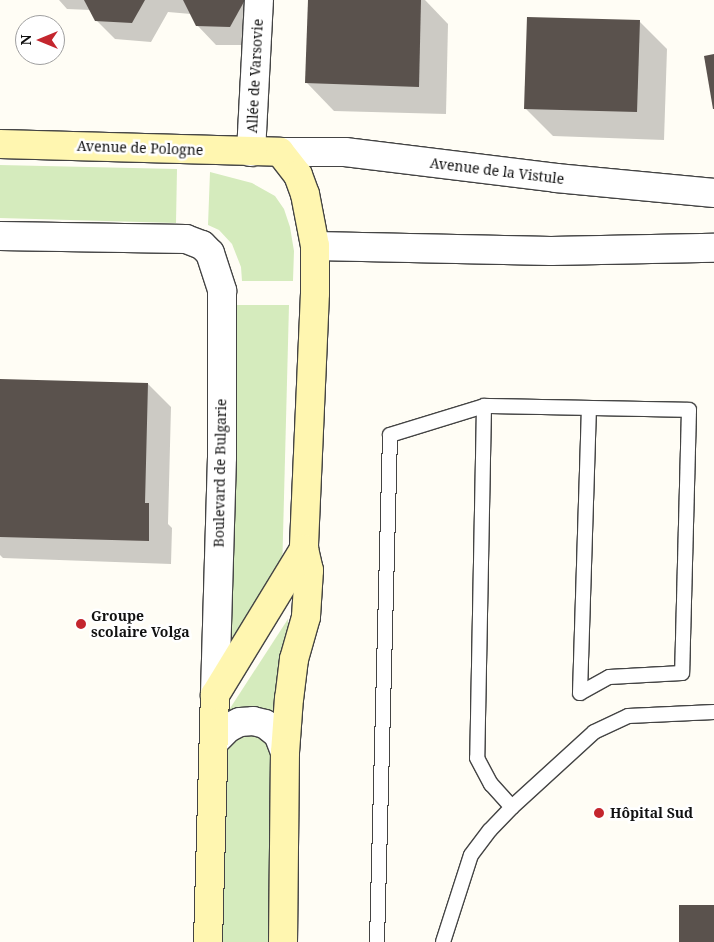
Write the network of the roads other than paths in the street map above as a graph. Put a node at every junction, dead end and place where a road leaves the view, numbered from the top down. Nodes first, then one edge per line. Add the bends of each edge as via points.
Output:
1 (259, 0) edge
2 (0, 144) edge
3 (251, 152) junction
4 (280, 152) junction
5 (714, 193) edge
6 (0, 236) edge
7 (315, 246) junction
8 (714, 248) edge
9 (484, 406) junction
10 (589, 408) junction
11 (304, 549) junction
12 (215, 695) junction
13 (714, 712) edge
14 (214, 742) junction
15 (285, 752) junction
16 (512, 807) junction
17 (208, 942) edge
18 (283, 942) edge
19 (377, 942) edge
20 (443, 942) edge

1 - 3 street, Allée de Varsovie
2 - 3 street, Avenue de Pologne
3 - 4 street, Avenue de Pologne
4 - 5 street, Avenue de la Vistule via 345,152 556,178
4 - 7 street via 298,175
6 - 12 street, Boulevard de Bulgarie via 186,239 202,245 210,254 222,291 222,457
7 - 8 street via 551,251
7 - 11 street
9 - 10 lane
9 - 16 lane via 477,758 492,784
9 - 19 lane via 390,435
10 - 10 lane via 580,674 580,694 608,677 682,673 690,410
11 - 12 street
11 - 15 street via 309,570 306,617 294,659
12 - 14 street, Boulevard de Bulgarie
13 - 16 lane via 628,716 594,732
14 - 15 street via 228,728 240,722 253,721 278,734
14 - 17 street, Boulevard de Bulgarie
15 - 18 street
16 - 20 lane via 471,855

